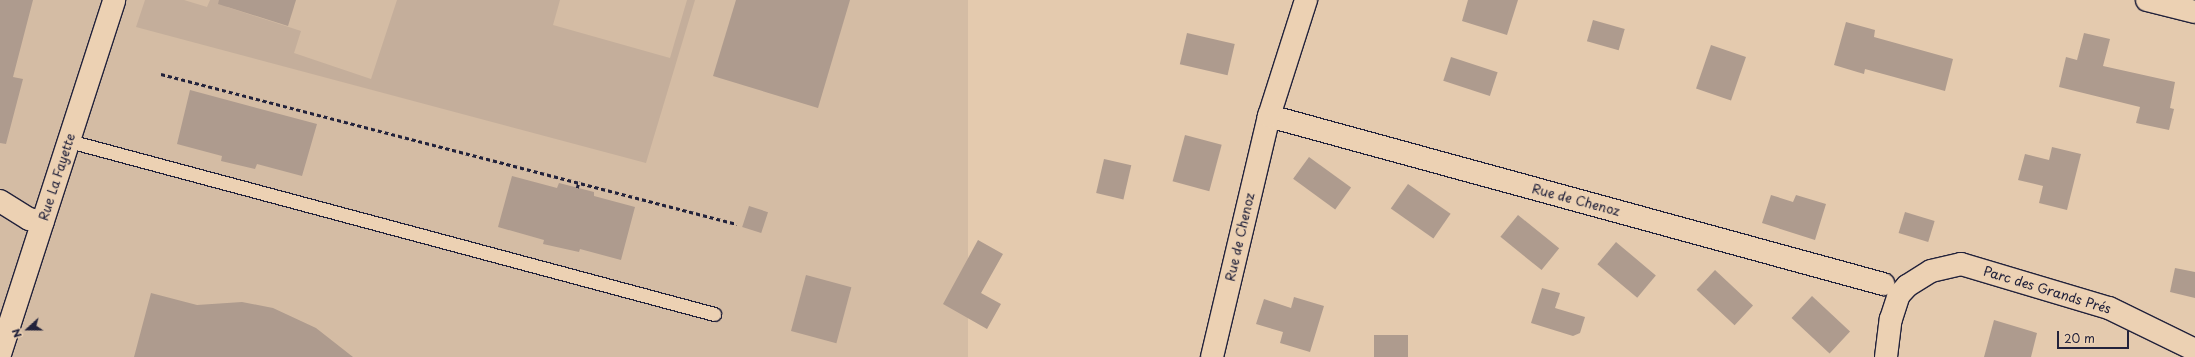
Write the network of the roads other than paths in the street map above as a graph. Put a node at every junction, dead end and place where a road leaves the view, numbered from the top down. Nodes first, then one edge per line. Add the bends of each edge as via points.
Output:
1 (114, 0) edge
2 (1306, 0) edge
3 (2147, 0) edge
4 (2195, 12) edge
5 (1269, 116) junction
6 (69, 142) junction
7 (0, 202) edge
8 (43, 222) junction
9 (1891, 290) junction
10 (714, 314) dead end
11 (2195, 350) edge
12 (0, 354) edge
13 (1212, 357) edge
14 (1886, 357) edge

1 - 6 street, Rue La Fayette
2 - 5 street, Rue de Chenoz
3 - 4 street
5 - 9 street, Rue de Chenoz
5 - 13 street, Rue de Chenoz
6 - 8 street, Rue La Fayette
6 - 10 lane
7 - 8 street via 29,219
8 - 12 street, Rue La Fayette
9 - 11 street, Parc des Grands Prés via 1907,286 1931,271 1961,264 2109,308
9 - 14 street via 1891,319

